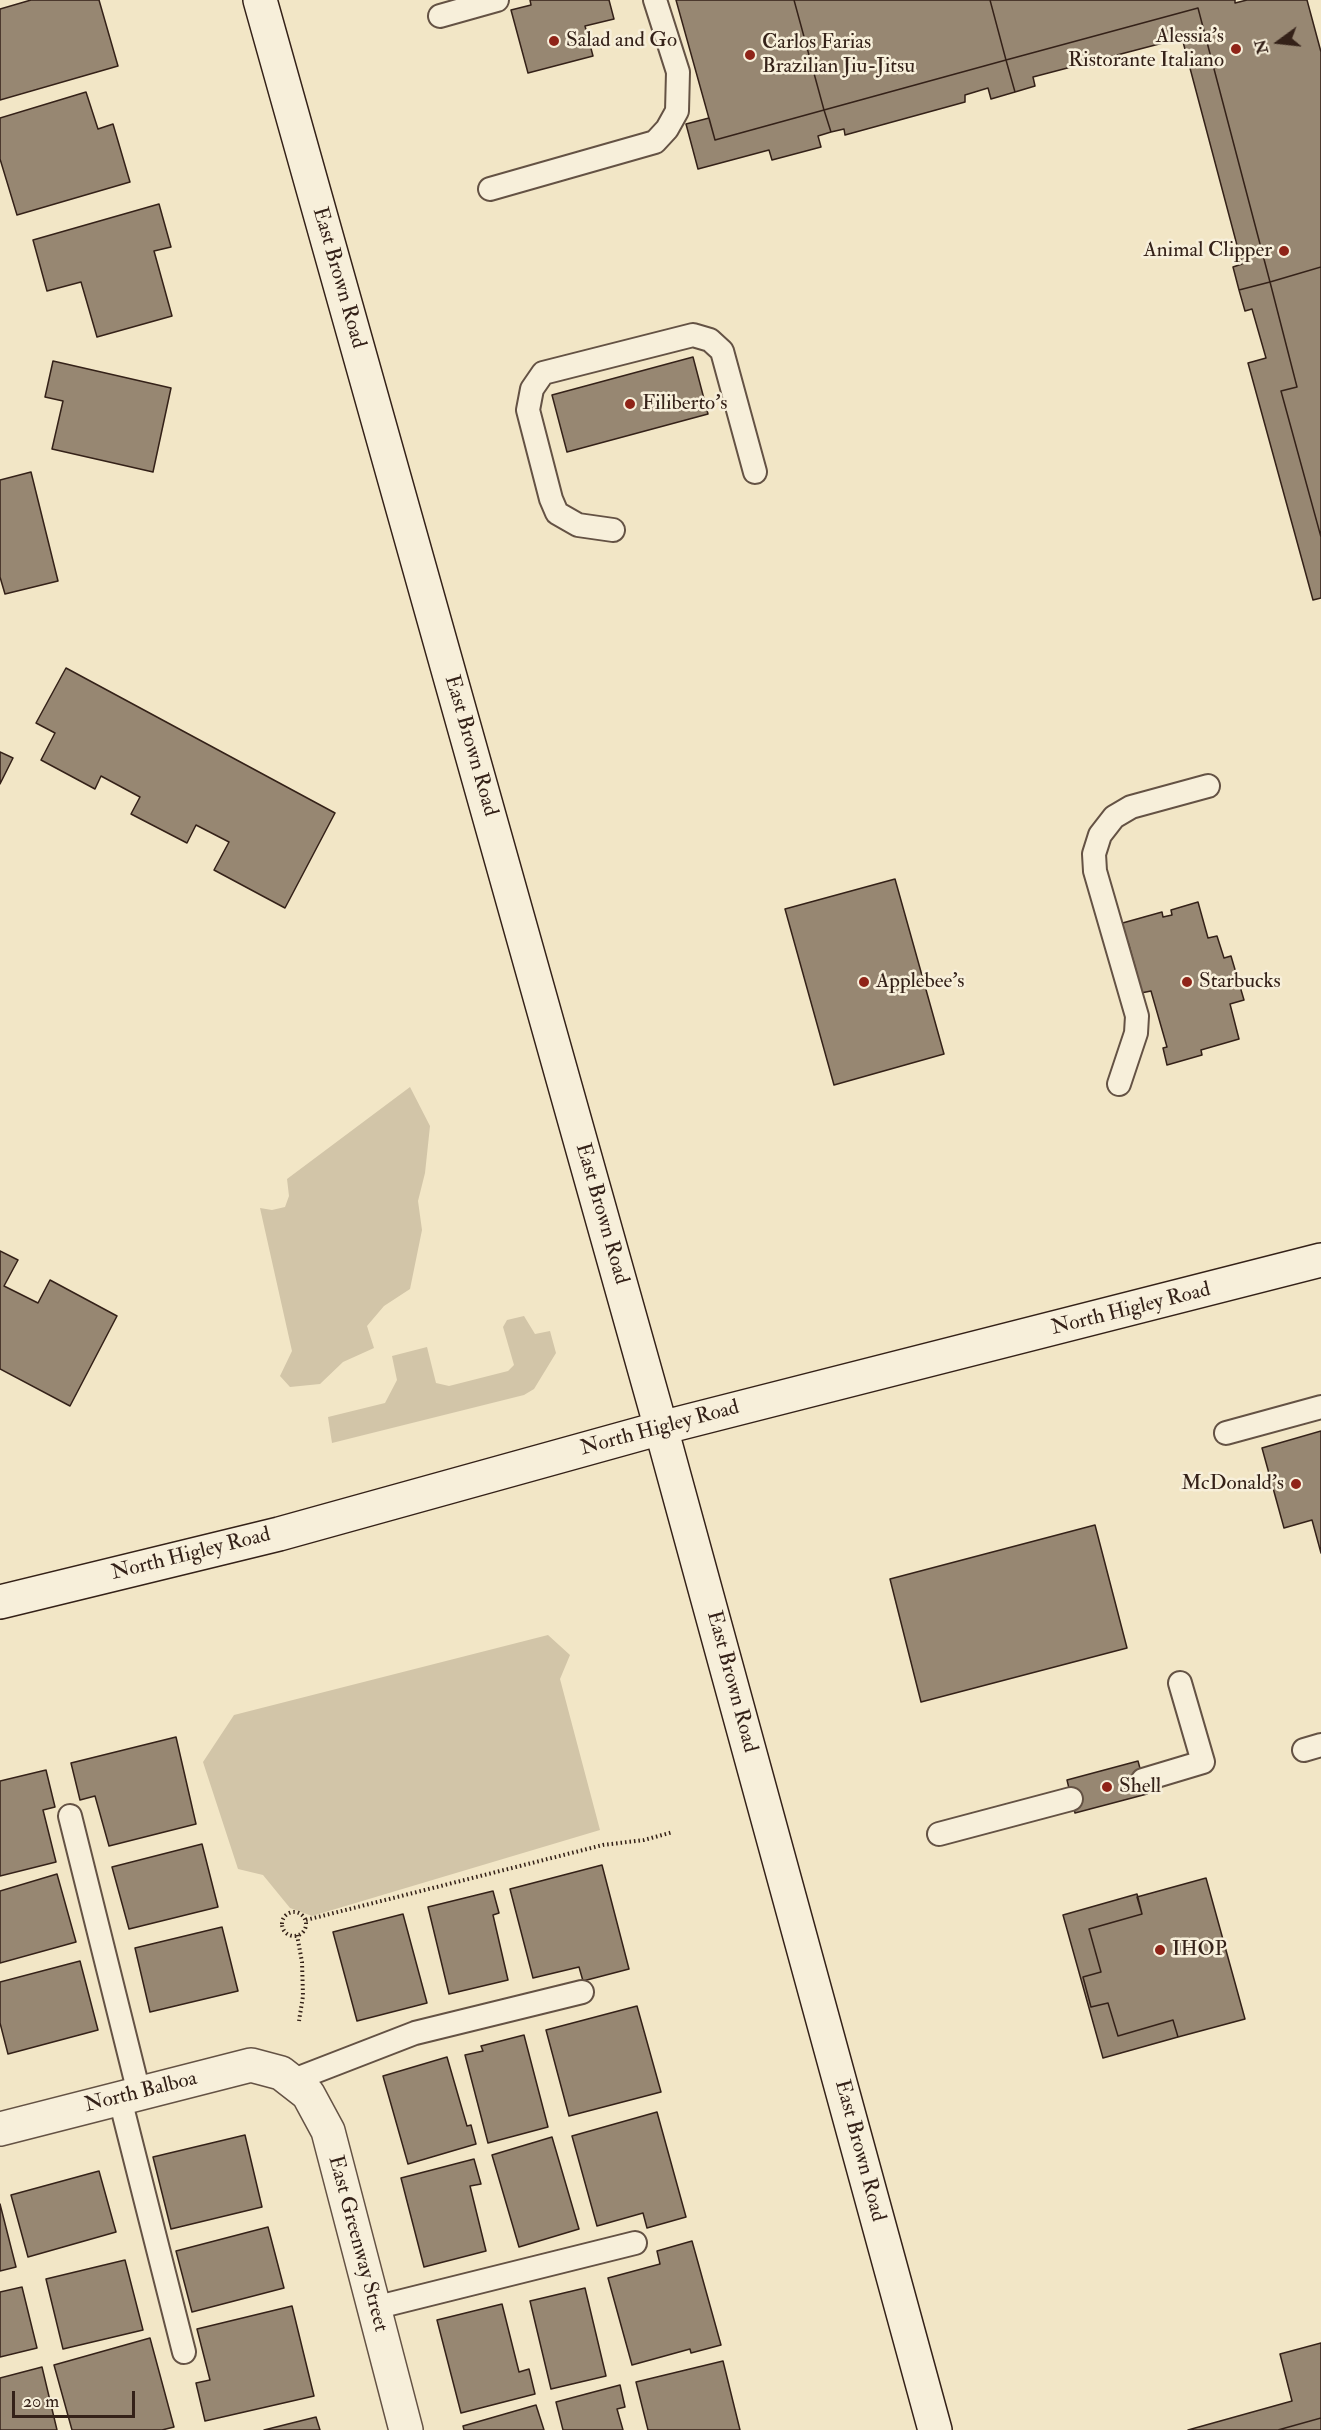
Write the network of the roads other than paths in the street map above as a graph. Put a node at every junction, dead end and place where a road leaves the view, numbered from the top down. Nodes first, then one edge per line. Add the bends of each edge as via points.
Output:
1 (260, 0) edge
2 (497, 0) edge
3 (655, 0) edge
4 (440, 16) dead end
5 (490, 189) dead end
6 (755, 472) dead end
7 (613, 530) dead end
8 (1208, 786) dead end
9 (1119, 1084) dead end
10 (1321, 1260) edge
11 (1321, 1407) edge
12 (661, 1428) junction
13 (1226, 1433) dead end
14 (0, 1602) edge
15 (1180, 1683) dead end
16 (1143, 1780) dead end
17 (1071, 1799) dead end
18 (70, 1816) dead end
19 (939, 1834) dead end
20 (582, 1992) dead end
21 (286, 2077) junction
22 (129, 2096) junction
23 (0, 2129) edge
24 (635, 2243) dead end
25 (374, 2308) junction
26 (184, 2352) dead end
27 (406, 2430) edge
28 (935, 2430) edge

1 - 12 main road, East Brown Road
2 - 4 lane
3 - 5 lane via 678,72 677,111 667,129 655,142
6 - 7 lane via 722,351 710,340 693,335 543,373 532,389 528,410 557,513 578,525
8 - 9 lane via 1131,807 1114,817 1100,835 1094,854 1095,871 1137,1017 1136,1033
10 - 12 main road, North Higley Road
11 - 13 lane
12 - 14 main road, North Higley Road via 279,1534
12 - 28 main road, East Brown Road
15 - 16 lane via 1203,1762
17 - 19 lane
18 - 22 lane
20 - 21 lane via 415,2033
21 - 22 main road, North Balboa via 250,2066
21 - 25 main road, East Greenway Street via 308,2094 328,2131
22 - 23 main road, North Balboa
22 - 26 lane
24 - 25 lane
25 - 27 main road, East Greenway Street

